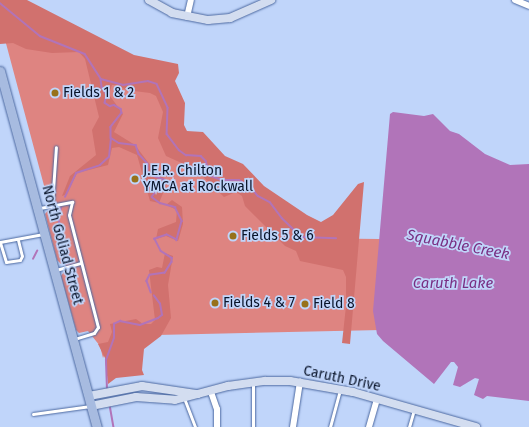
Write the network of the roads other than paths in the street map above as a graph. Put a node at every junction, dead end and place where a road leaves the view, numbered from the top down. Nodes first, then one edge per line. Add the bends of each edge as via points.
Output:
1 (149, 0) edge
2 (191, 0) edge
3 (271, 0) edge
4 (515, 0) edge
5 (529, 6) edge
6 (187, 17) junction
7 (0, 71) edge
8 (3, 93) edge
9 (56, 147) dead end
10 (52, 205) junction
11 (38, 208) junction
12 (45, 234) junction
13 (18, 240) junction
14 (81, 263) junction
15 (55, 270) junction
16 (74, 339) junction
17 (300, 382) junction
18 (253, 383) junction
19 (340, 390) junction
20 (211, 392) junction
21 (200, 395) junction
22 (89, 396) junction
23 (184, 398) junction
24 (377, 399) junction
25 (91, 406) junction
26 (414, 410) junction
27 (32, 414) dead end
28 (465, 426) edge
29 (97, 427) edge
30 (195, 427) edge
31 (217, 427) edge
32 (253, 427) edge
33 (293, 427) edge
34 (330, 427) edge
35 (369, 427) edge
36 (409, 427) edge
37 (476, 427) edge

1 - 6 street via 172,13
2 - 6 street
3 - 6 street via 230,18 208,20
4 - 5 street
7 - 8 main road, North Goliad Street
8 - 11 main road, North Goliad Street
9 - 10 lane
10 - 11 lane
10 - 14 lane via 72,202 69,215
11 - 12 main road, North Goliad Street
12 - 13 lane
12 - 15 main road, North Goliad Street
13 - 13 lane via 0,242 6,262 20,260 22,256
14 - 15 lane
14 - 16 lane via 98,327 94,333
15 - 16 main road, North Goliad Street
16 - 22 main road, North Goliad Street
17 - 18 street, Caruth Drive
17 - 19 street, Caruth Drive
17 - 33 street
18 - 20 street, Caruth Drive
18 - 32 lane
19 - 24 street, Caruth Drive
19 - 34 lane
20 - 21 street, Caruth Drive
20 - 31 street via 217,410
21 - 22 street, Caruth Drive via 142,386
21 - 23 street, Caruth Drive
22 - 25 main road, North Goliad Street
23 - 25 street, Caruth Drive via 175,400 136,397
23 - 30 lane
24 - 26 street, Caruth Drive
24 - 35 street
25 - 27 lane
25 - 29 main road, North Goliad Street
26 - 28 street, Caruth Drive
26 - 36 lane
28 - 37 street, Caruth Drive

